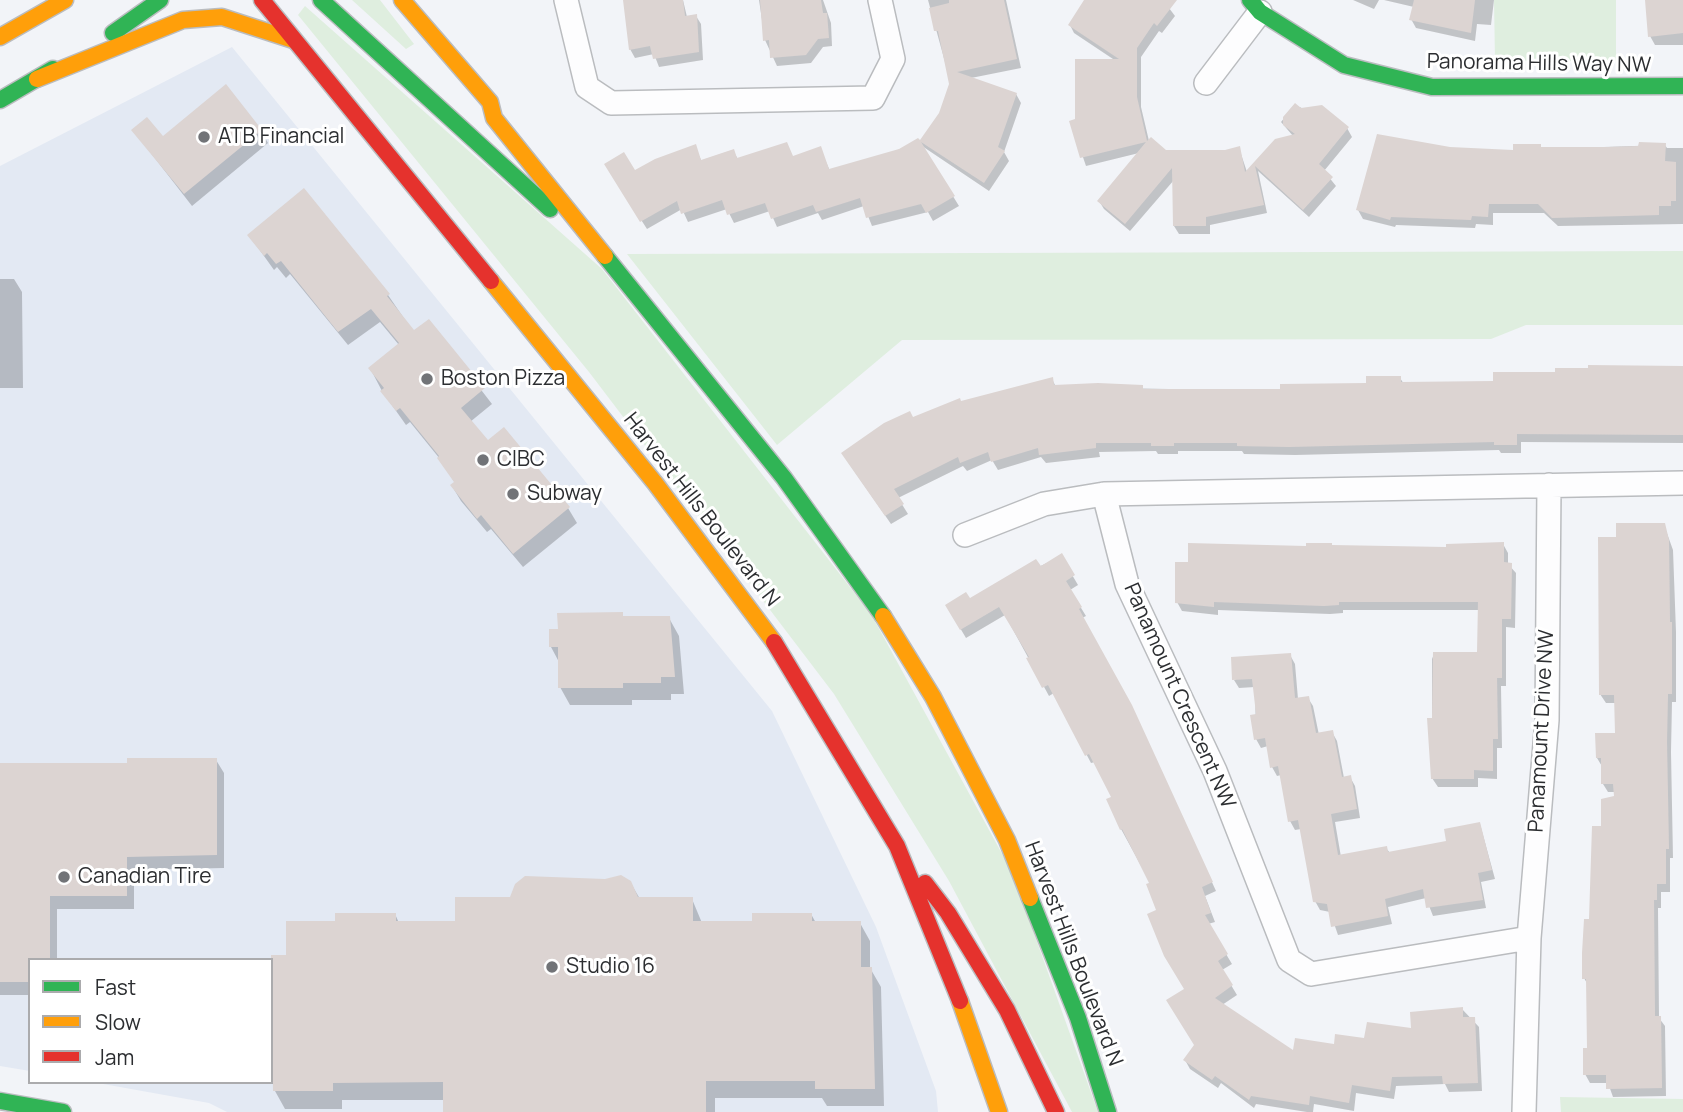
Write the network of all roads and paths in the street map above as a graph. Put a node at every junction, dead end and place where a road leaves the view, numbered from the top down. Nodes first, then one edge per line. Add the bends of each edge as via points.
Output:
1 (64, 0) edge
2 (160, 0) edge
3 (262, 0) edge
4 (321, 0) edge
5 (402, 0) edge
6 (422, 0) edge
7 (566, 0) edge
8 (880, 0) edge
9 (1255, 6) edge
10 (0, 37) edge
11 (295, 40) junction
12 (37, 79) junction
13 (1206, 83) dead end
14 (1683, 86) edge
15 (0, 100) edge
16 (489, 102) junction
17 (603, 253) junction
18 (1683, 483) edge
19 (1549, 485) junction
20 (1104, 494) junction
21 (965, 535) dead end
22 (897, 846) junction
23 (1529, 938) junction
24 (964, 1010) junction
25 (0, 1101) edge
26 (63, 1112) edge
27 (982, 1112) edge
28 (999, 1112) edge
29 (1056, 1112) edge
30 (1108, 1112) edge
31 (1524, 1112) edge

1 - 10 main road
2 - 12 main road
3 - 11 main road, Harvest Hills Boulevard N
4 - 17 main road via 515,180
5 - 16 main road, Harvest Hills Boulevard N
6 - 16 main road via 473,61
7 - 8 street via 587,87 611,103 873,98 893,59
9 - 13 street
9 - 14 main road, Panorama Hills Way NW via 1344,65 1432,87
11 - 12 main road via 238,20 191,19
11 - 22 main road, Harvest Hills Boulevard N via 748,603 788,659
12 - 15 main road
16 - 17 main road, Harvest Hills Boulevard N via 494,118
17 - 30 main road, Harvest Hills Boulevard N via 784,478 870,595 933,697 1007,840 1078,1018
18 - 19 street
19 - 20 street
19 - 23 street, Panamount Drive NW via 1546,720
20 - 21 street via 1044,504
20 - 23 street, Panamount Crescent NW via 1128,584 1215,771 1289,960 1311,974
22 - 24 main road, Harvest Hills Boulevard N
22 - 29 main road via 948,913 1007,1010
23 - 31 street, Panamount Drive NW
24 - 27 main road
24 - 28 main road, Harvest Hills Boulevard N
25 - 26 main road

